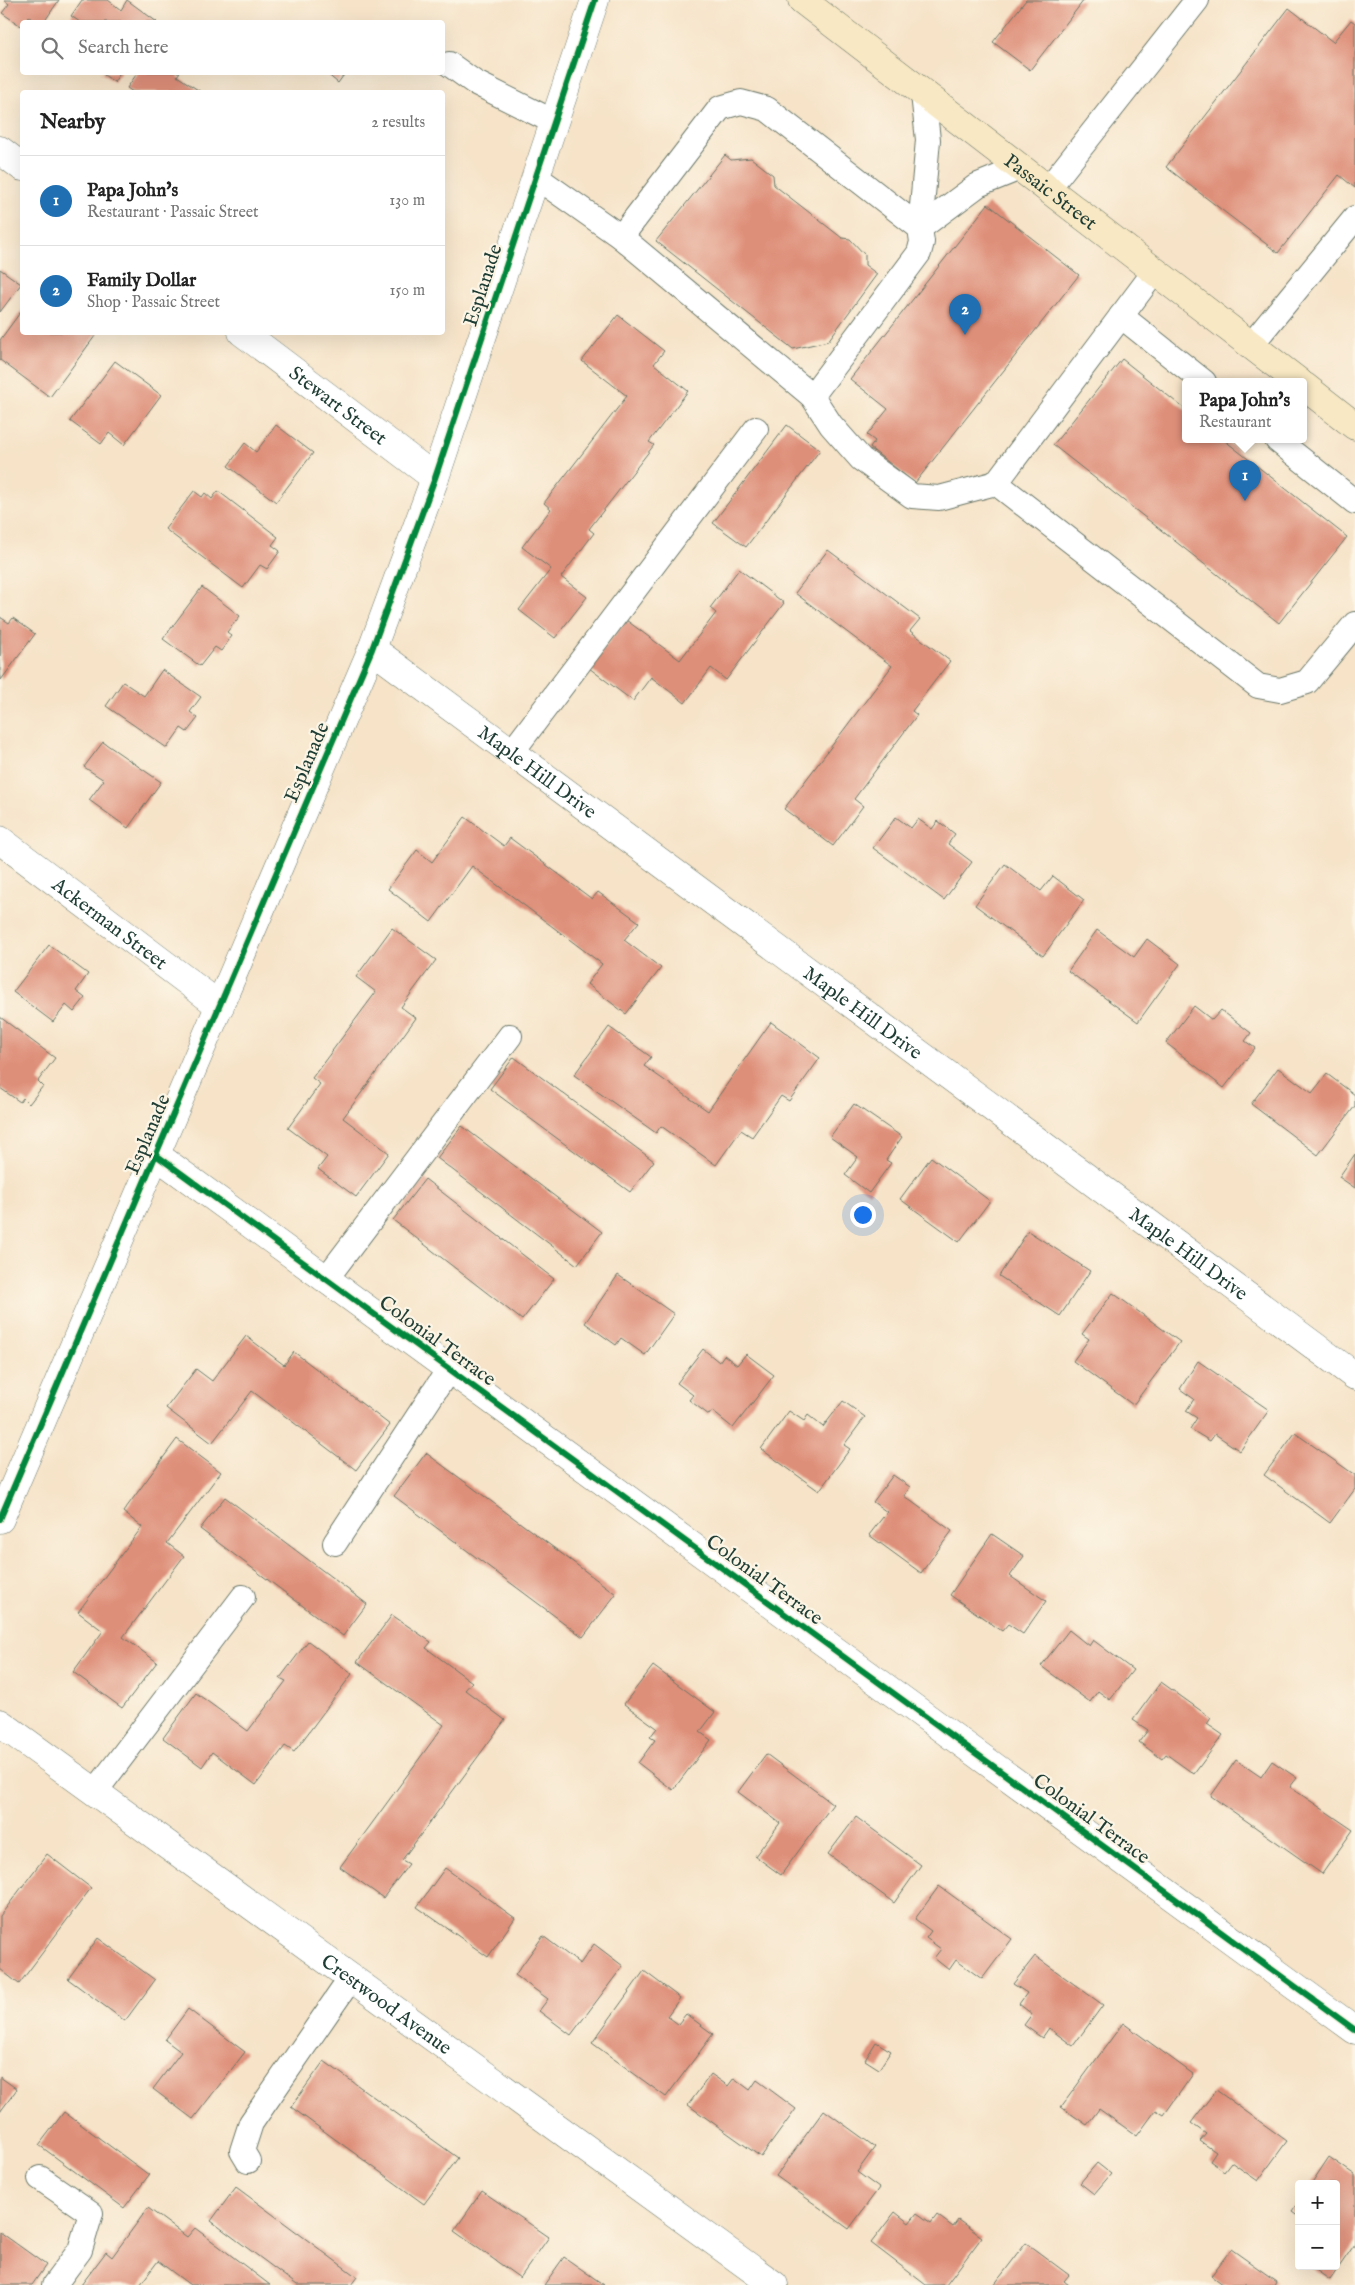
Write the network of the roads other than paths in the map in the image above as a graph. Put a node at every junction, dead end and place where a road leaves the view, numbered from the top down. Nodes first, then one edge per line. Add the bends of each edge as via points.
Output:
1 (595, 0) edge
2 (802, 0) edge
3 (1197, 0) edge
4 (449, 64) dead end
5 (924, 94) junction
6 (554, 122) junction
7 (0, 150) edge
8 (20, 165) edge
9 (1020, 168) junction
10 (536, 177) junction
11 (1048, 190) junction
12 (1355, 218) edge
13 (920, 228) junction
14 (621, 237) junction
15 (1155, 271) junction
16 (1121, 316) junction
17 (246, 335) edge
18 (1250, 345) junction
19 (1199, 378) edge
20 (1293, 378) edge
21 (1307, 388) edge
22 (812, 396) junction
23 (1355, 426) edge
24 (756, 429) dead end
25 (1281, 443) edge
26 (435, 478) junction
27 (996, 483) junction
28 (1355, 502) edge
29 (1355, 624) edge
30 (372, 648) junction
31 (512, 752) junction
32 (0, 840) edge
33 (220, 1006) junction
34 (510, 1036) dead end
35 (156, 1155) junction
36 (326, 1279) junction
37 (449, 1369) junction
38 (1355, 1376) edge
39 (0, 1519) edge
40 (335, 1542) dead end
41 (242, 1597) dead end
42 (0, 1723) edge
43 (96, 1792) junction
44 (351, 1978) junction
45 (1355, 2030) edge
46 (248, 2162) dead end
47 (40, 2178) dead end
48 (54, 2285) edge
49 (774, 2285) edge

1 - 6 street, Esplanade
2 - 5 main road, Passaic Street
3 - 11 lane
4 - 6 lane via 474,82
5 - 9 main road, Passaic Street
5 - 13 lane via 928,140
6 - 10 street, Esplanade
7 - 8 street
9 - 11 main road, Passaic Street
9 - 13 lane via 978,186
10 - 14 lane
10 - 26 street, Esplanade
11 - 15 main road, Passaic Street
12 - 18 lane
13 - 14 lane via 767,109 742,102 720,108
13 - 22 lane via 922,242 919,254
14 - 22 lane
15 - 16 lane
15 - 18 main road, Passaic Street
16 - 19 lane
16 - 27 lane
17 - 26 street, Stewart Street
18 - 20 main road, Passaic Street
21 - 23 main road
22 - 27 lane via 831,425 861,459 912,496 939,498
24 - 31 lane
25 - 28 lane
26 - 30 street, Esplanade
27 - 29 lane via 1258,686 1280,690 1307,682
30 - 31 street, Maple Hill Drive
30 - 33 street, Esplanade
31 - 38 street, Maple Hill Drive
32 - 33 street, Ackerman Street
33 - 35 street, Esplanade
34 - 36 lane
35 - 36 street, Colonial Terrace
35 - 39 street, Esplanade
36 - 37 street, Colonial Terrace
37 - 40 lane
37 - 45 street, Colonial Terrace
41 - 43 lane
42 - 43 street, Crestwood Avenue
43 - 44 street, Crestwood Avenue
44 - 46 lane via 251,2123 242,2152
44 - 49 street, Crestwood Avenue
47 - 48 lane via 91,2213 80,2250

